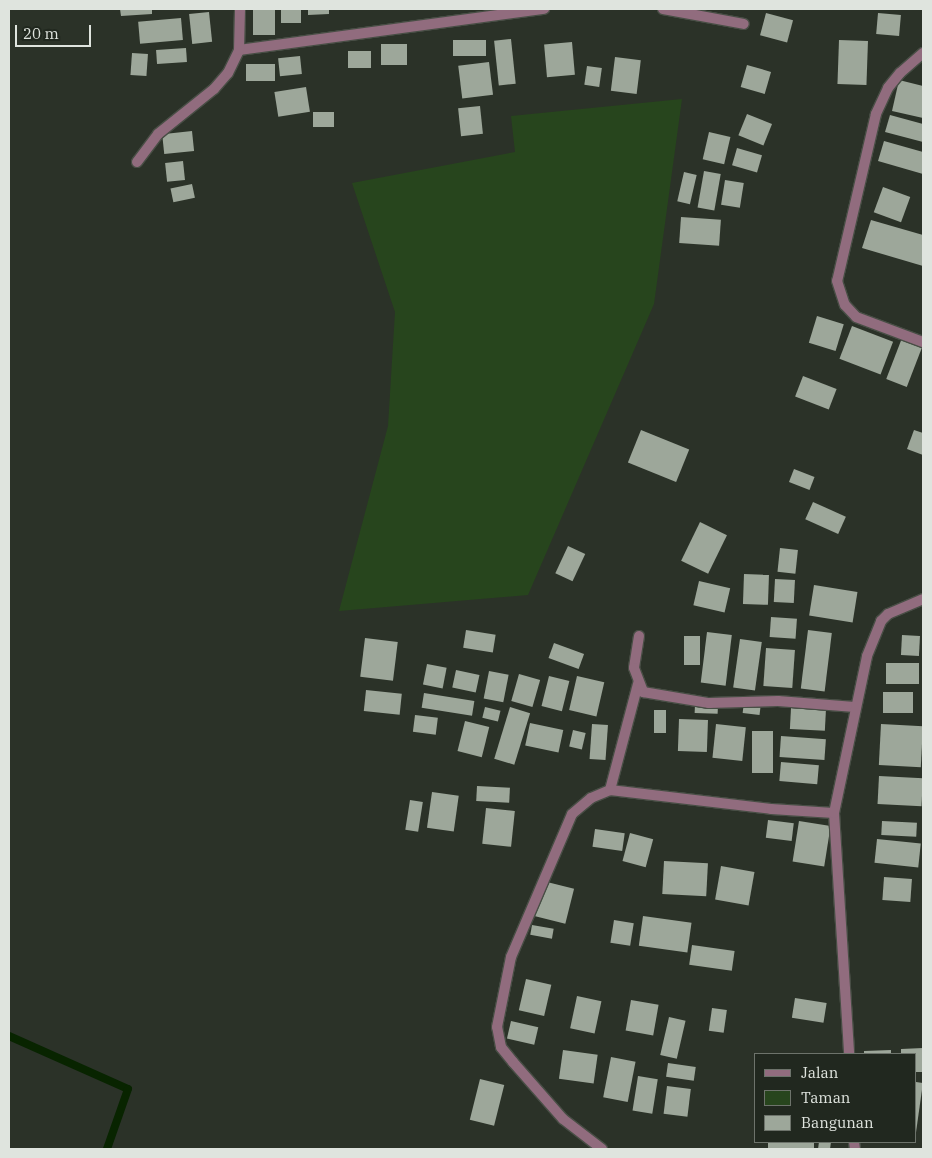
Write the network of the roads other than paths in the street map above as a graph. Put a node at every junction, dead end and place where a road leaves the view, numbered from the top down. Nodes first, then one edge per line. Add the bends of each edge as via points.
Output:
1 (240, 9) edge
2 (544, 9) edge
3 (663, 9) edge
4 (744, 24) dead end
5 (238, 50) junction
6 (923, 53) edge
7 (137, 162) dead end
8 (923, 342) edge
9 (923, 599) edge
10 (639, 636) dead end
11 (638, 684) junction
12 (855, 708) junction
13 (610, 790) junction
14 (834, 813) junction
15 (849, 1053) edge
16 (602, 1149) edge

1 - 5 street
2 - 5 street
3 - 4 street
5 - 7 street via 228,73 214,89 176,117
6 - 8 street via 888,88 876,114 837,281 845,305 856,316
9 - 12 street via 888,614 881,621 867,656
10 - 11 street via 634,668
11 - 12 street via 643,692 709,703 778,701
11 - 13 street
12 - 14 street
13 - 14 street
13 - 16 street via 591,798 572,814 511,956 497,1027 501,1047 513,1062 563,1119
14 - 15 street

